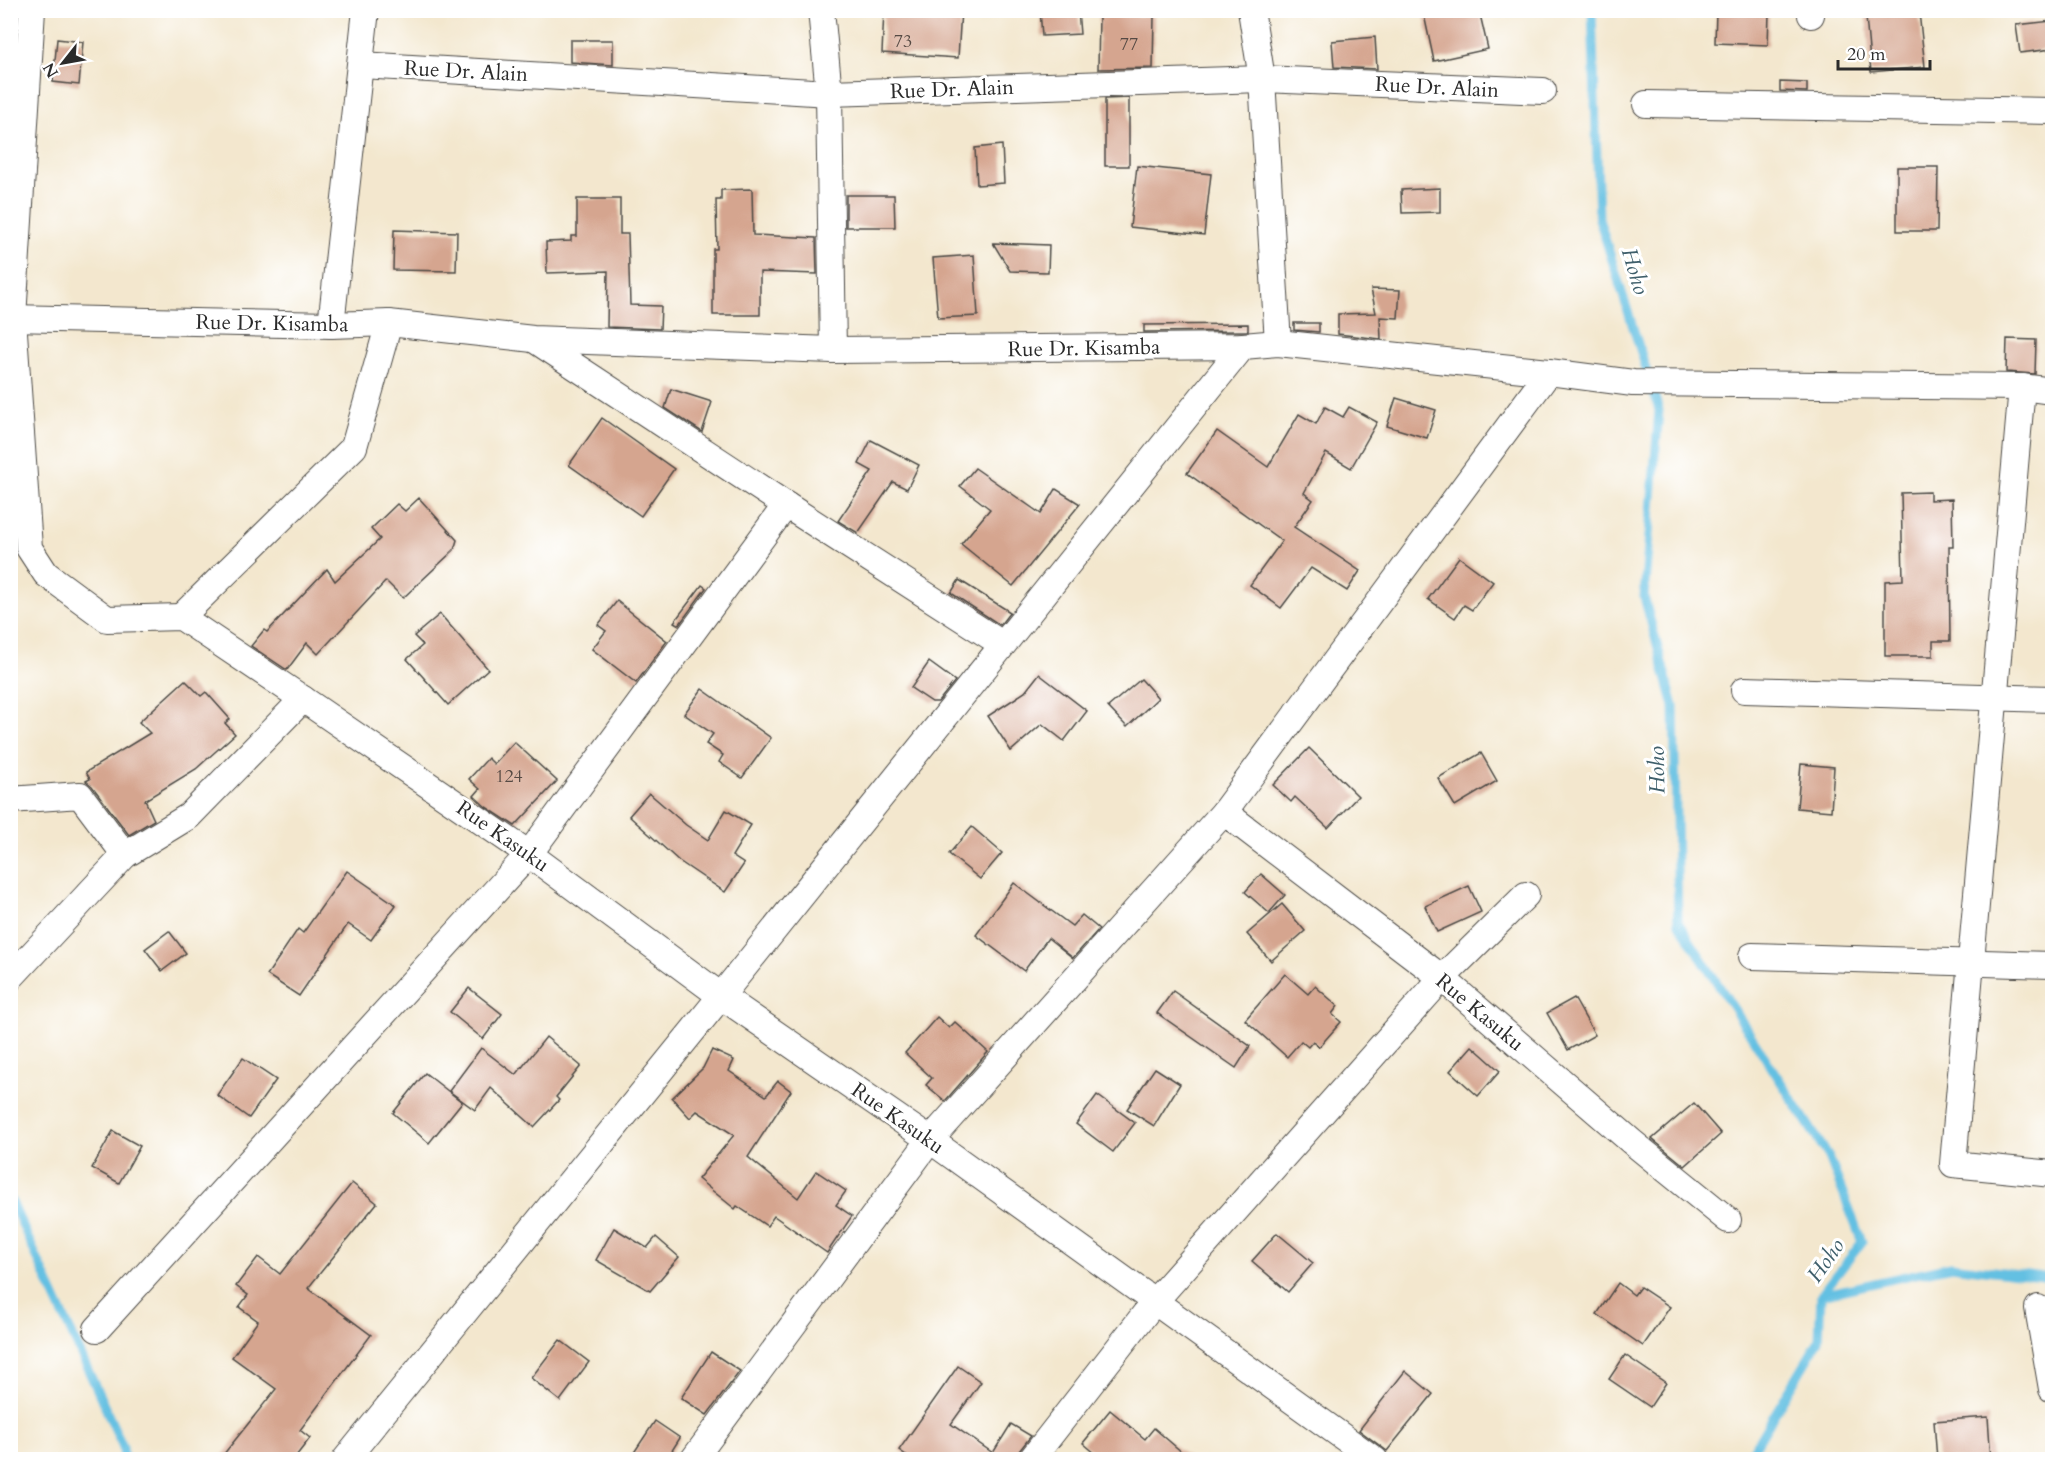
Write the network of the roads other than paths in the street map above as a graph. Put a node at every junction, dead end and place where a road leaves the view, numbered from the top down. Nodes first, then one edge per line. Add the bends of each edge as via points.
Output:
1 (32, 10) edge
2 (366, 10) edge
3 (821, 10) edge
4 (1251, 10) edge
5 (361, 65) junction
6 (1262, 79) junction
7 (1543, 91) dead end
8 (829, 93) junction
9 (1646, 104) dead end
10 (2052, 111) edge
11 (12, 318) edge
12 (389, 323) junction
13 (331, 325) junction
14 (533, 339) junction
15 (1278, 343) junction
16 (1243, 346) junction
17 (833, 350) junction
18 (1549, 372) junction
19 (2022, 387) junction
20 (2052, 391) edge
21 (786, 505) junction
22 (181, 617) junction
23 (1002, 644) junction
24 (1744, 690) dead end
25 (1994, 697) junction
26 (303, 699) junction
27 (2052, 699) edge
28 (10, 800) edge
29 (1224, 812) junction
30 (528, 854) junction
31 (125, 855) junction
32 (1526, 896) dead end
33 (1752, 956) dead end
34 (1970, 963) junction
35 (2052, 965) edge
36 (10, 978) edge
37 (1442, 978) junction
38 (721, 996) junction
39 (930, 1140) junction
40 (2052, 1174) edge
41 (1728, 1220) dead end
42 (1155, 1300) junction
43 (2038, 1308) dead end
44 (97, 1329) dead end
45 (2052, 1389) edge
46 (345, 1460) edge
47 (693, 1460) edge
48 (1031, 1460) edge
49 (1375, 1460) edge

1 - 11 street
2 - 5 street
3 - 8 street
4 - 6 street
5 - 8 street, Rue Dr. Alain
5 - 13 street
6 - 7 street, Rue Dr. Alain
6 - 8 street, Rue Dr. Alain
6 - 15 street
8 - 17 street
9 - 10 street
11 - 13 street, Rue Dr. Kisamba
11 - 22 street via 29,548 46,574 107,619
12 - 13 street, Rue Dr. Kisamba
12 - 14 street, Rue Dr. Kisamba
12 - 22 street via 354,447
14 - 17 street, Rue Dr. Kisamba
14 - 21 street, Rue Dr. Kisamba
15 - 16 street, Rue Dr. Kisamba
15 - 18 street, Rue Dr. Kisamba
16 - 17 street, Rue Dr. Kisamba
16 - 23 street
18 - 19 street, Rue Dr. Kisamba via 1633,383
18 - 29 street
19 - 20 street, Rue Dr. Kisamba
19 - 25 street
21 - 23 street, Rue Dr. Kisamba
21 - 30 street
22 - 26 street, Rue Kasuku
23 - 38 street
24 - 25 street
25 - 27 street
25 - 34 street
26 - 30 street, Rue Kasuku
26 - 31 street via 189,816
28 - 31 street via 80,795
29 - 37 street, Rue Kasuku
29 - 39 street
30 - 38 street, Rue Kasuku
30 - 44 street
31 - 36 street
32 - 37 street
33 - 34 street
34 - 35 street
34 - 40 street via 1953,1164
37 - 41 street, Rue Kasuku
37 - 42 street
38 - 39 street, Rue Kasuku
38 - 46 street
39 - 42 street, Rue Kasuku
39 - 47 street
42 - 48 street
42 - 49 street, Rue Kasuku
43 - 45 street

